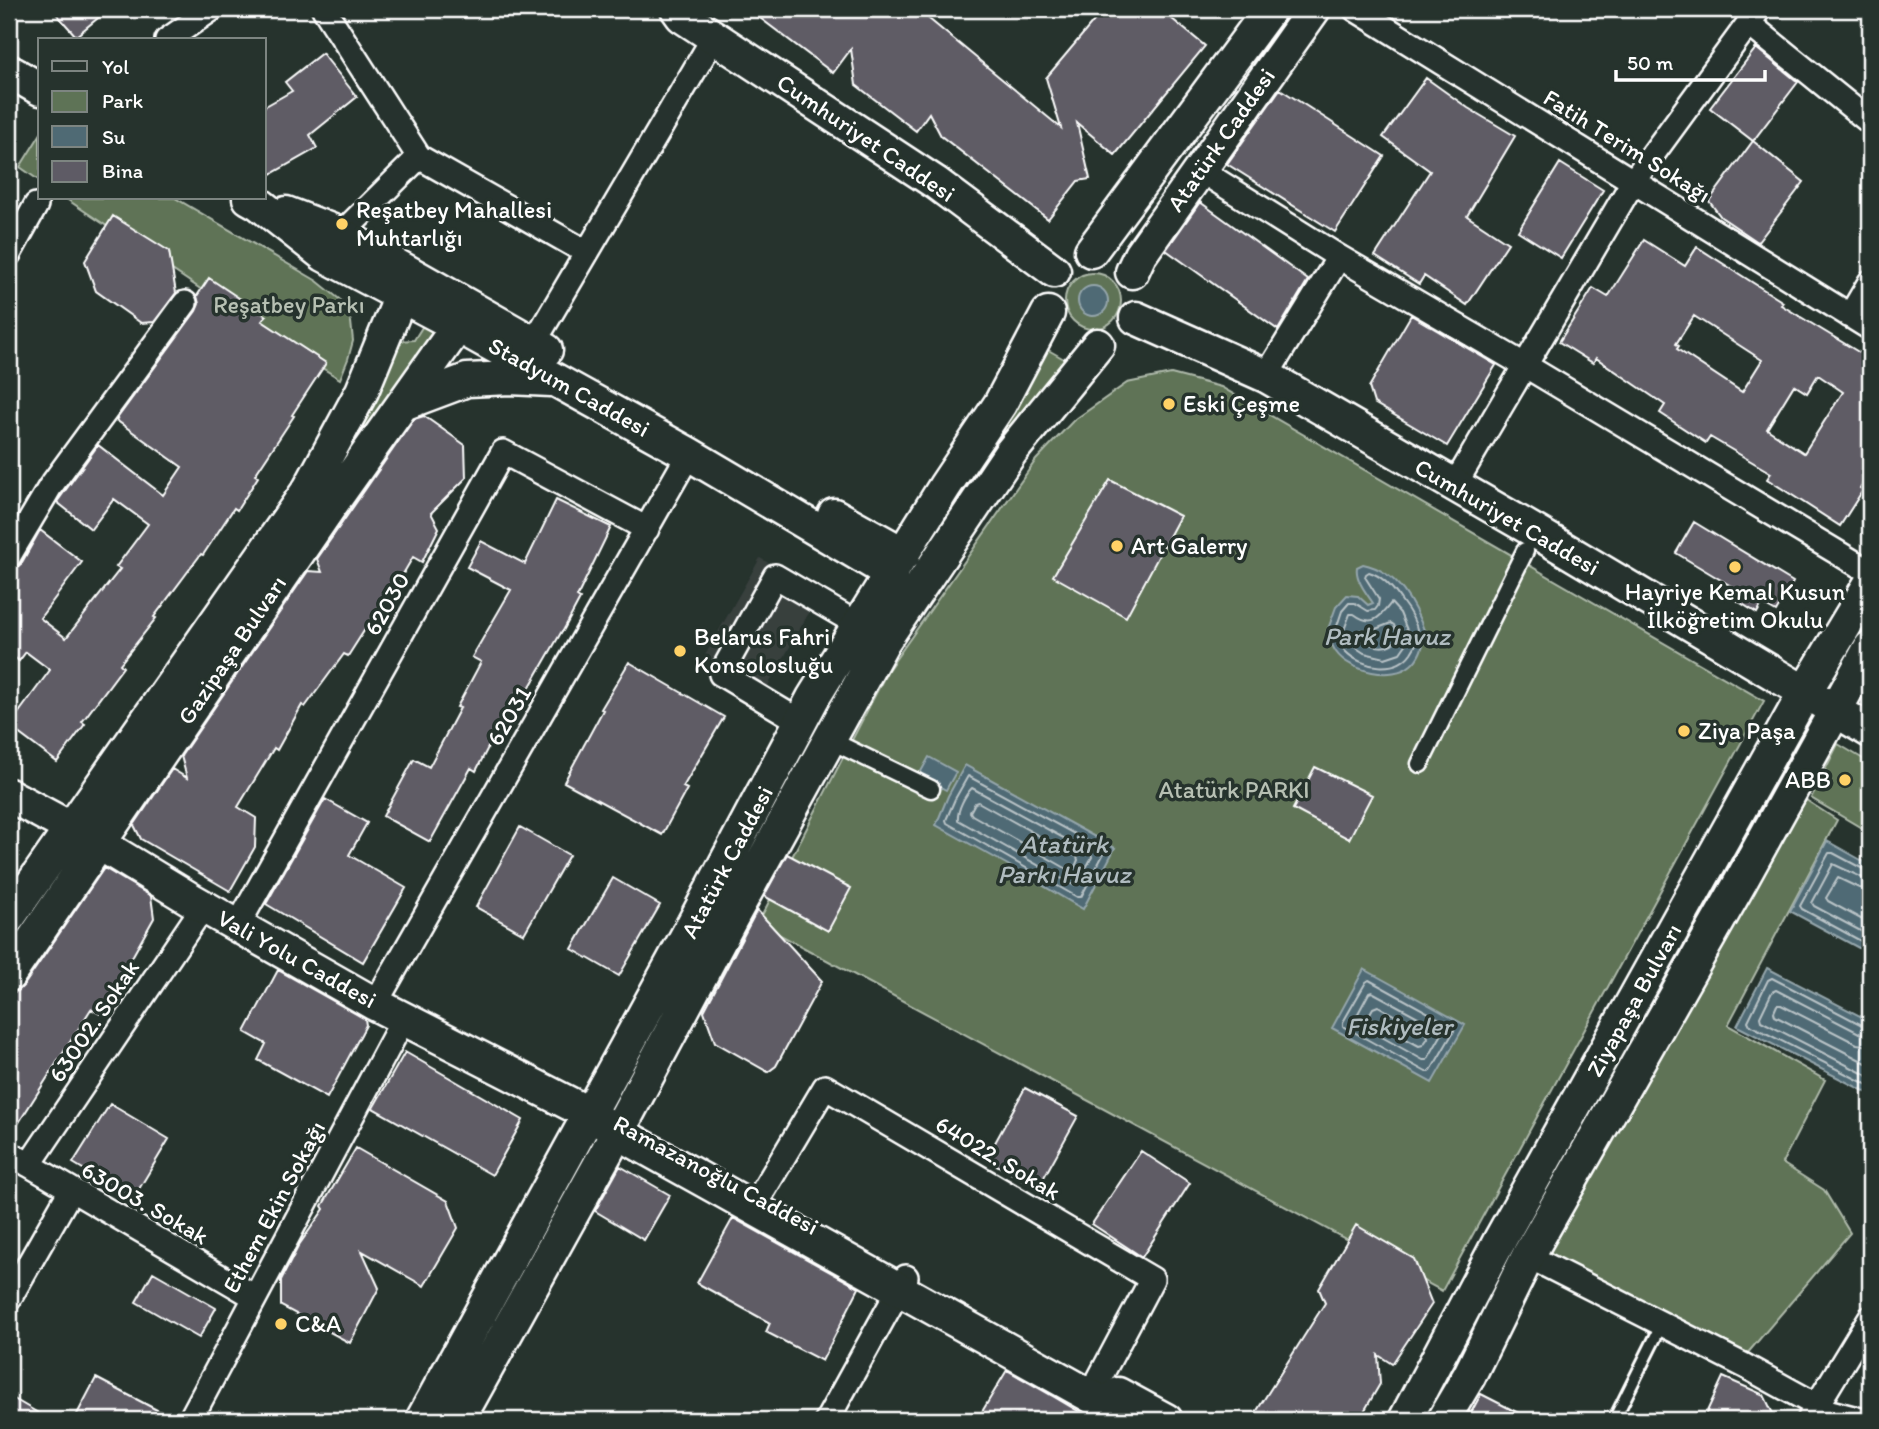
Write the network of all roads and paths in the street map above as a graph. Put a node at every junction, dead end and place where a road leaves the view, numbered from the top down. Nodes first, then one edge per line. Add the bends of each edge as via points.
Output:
1 (212, 9) edge
2 (324, 9) edge
3 (1270, 9) edge
4 (1314, 9) edge
5 (1355, 9) edge
6 (683, 11) edge
7 (1754, 16) edge
8 (714, 37) junction
9 (169, 38) edge
10 (9, 71) edge
11 (38, 88) edge
12 (1870, 122) edge
13 (419, 157) junction
14 (1200, 170) junction
15 (1633, 180) junction
16 (253, 200) edge
17 (36, 205) dead end
18 (332, 244) junction
19 (1091, 251) junction
20 (586, 252) junction
21 (9, 254) edge
22 (1339, 257) junction
23 (1054, 271) junction
24 (1132, 272) junction
25 (1870, 282) edge
26 (401, 296) junction
27 (185, 303) dead end
28 (1048, 313) junction
29 (1850, 316) junction
30 (1136, 318) junction
31 (458, 326) junction
32 (1870, 328) edge
33 (1098, 345) junction
34 (529, 352) junction
35 (375, 358) junction
36 (1525, 366) junction
37 (1266, 376) junction
38 (555, 380) junction
39 (403, 404) junction
40 (689, 454) junction
41 (1454, 486) junction
42 (647, 529) junction
43 (1525, 551) dead end
44 (9, 556) edge
45 (898, 564) junction
46 (1870, 572) edge
47 (1870, 584) edge
48 (859, 625) junction
49 (1870, 648) edge
50 (1805, 692) junction
51 (1835, 710) junction
52 (801, 722) junction
53 (1870, 731) edge
54 (840, 744) dead end
55 (1420, 764) dead end
56 (931, 789) dead end
57 (9, 795) edge
58 (71, 828) junction
59 (100, 844) junction
60 (203, 907) junction
61 (9, 917) edge
62 (238, 925) junction
63 (9, 975) edge
64 (375, 1003) junction
65 (404, 1018) junction
66 (590, 1114) junction
67 (620, 1126) junction
68 (19, 1159) edge
69 (71, 1190) junction
70 (756, 1202) junction
71 (1528, 1256) junction
72 (903, 1283) junction
73 (255, 1297) junction
74 (9, 1298) edge
75 (1870, 1318) edge
76 (1662, 1324) junction
77 (1094, 1389) junction
78 (1813, 1413) edge
79 (190, 1420) edge
80 (422, 1420) edge
81 (458, 1420) edge
82 (827, 1420) edge
83 (1133, 1420) edge
84 (1166, 1420) edge
85 (1405, 1420) edge
86 (1443, 1420) edge
87 (1614, 1420) edge
88 (1861, 1420) edge

1 - 9 street
2 - 13 street
3 - 19 main road, Atatürk Caddesi
4 - 14 main road, Atatürk Caddesi
5 - 15 street, Fatih Terim Sokağı
6 - 8 main road, Cumhuriyet Caddesi
7 - 12 street
7 - 15 street
8 - 20 street
8 - 23 main road, Cumhuriyet Caddesi via 936,183
10 - 11 main road
13 - 18 street
13 - 20 street
14 - 22 street
14 - 24 main road, Atatürk Caddesi
15 - 29 street, Fatih Terim Sokağı
15 - 36 street
16 - 18 main road, Stadyum Caddesi
17 - 21 street
18 - 26 main road, Stadyum Caddesi
18 - 34 main road
18 - 35 main road via 373,305
19 - 23 main road via 1064,261
19 - 24 main road via 1114,256
20 - 34 street
22 - 36 street
22 - 37 street
23 - 28 main road via 1048,284
24 - 30 main road via 1139,286
25 - 29 street
26 - 31 main road, Stadyum Caddesi
26 - 35 main road, Gazipaşa Bulvarı
27 - 44 street via 50,487
28 - 33 main road via 1067,338
28 - 45 main road, Atatürk Caddesi via 1000,404
29 - 32 street, Fatih Terim Sokağı
30 - 33 main road via 1114,341
30 - 37 main road, Cumhuriyet Caddesi
31 - 34 main road, Stadyum Caddesi
31 - 39 main road, Gazipaşa Bulvarı
33 - 67 main road, Atatürk Caddesi via 1011,452 883,642
34 - 38 main road, Stadyum Caddesi
34 - 45 main road
35 - 58 main road, Gazipaşa Bulvarı via 309,489
36 - 41 street
36 - 46 street
37 - 41 main road, Cumhuriyet Caddesi
38 - 39 main road via 467,380
38 - 40 main road, Stadyum Caddesi
39 - 59 main road, Gazipaşa Bulvarı
40 - 42 street, 62031
40 - 45 main road, Stadyum Caddesi
41 - 50 main road, Cumhuriyet Caddesi
42 - 62 street, 62030 via 503,452
42 - 64 street, 62031
43 - 55 street
45 - 48 main road, Atatürk Caddesi
47 - 50 main road, Ziyapaşa Bulvarı
48 - 52 main road, Atatürk Caddesi
48 - 52 street via 775,576 721,674
49 - 51 main road, Ziyapaşa Bulvarı
50 - 51 main road, Cumhuriyet Caddesi
50 - 85 main road, Ziyapaşa Bulvarı via 1501,1238
51 - 53 main road, Cumhuriyet Caddesi
51 - 71 main road, Ziyapaşa Bulvarı
52 - 66 main road, Atatürk Caddesi
54 - 56 street
57 - 58 main road, Vali Yolu Caddesi
58 - 59 main road, Vali Yolu Caddesi
58 - 61 main road, Gazipaşa Bulvarı
59 - 60 main road, Vali Yolu Caddesi
59 - 63 main road, Gazipaşa Bulvarı
60 - 62 main road, Vali Yolu Caddesi
60 - 68 street, 63002. Sokak
62 - 64 main road, Vali Yolu Caddesi
64 - 65 main road, Vali Yolu Caddesi
65 - 66 main road, Vali Yolu Caddesi
65 - 73 street, Ethem Ekin Sokağı
66 - 67 main road, Ramazanoğlu Caddesi
66 - 80 main road, Atatürk Caddesi
67 - 70 main road, Ramazanoğlu Caddesi
67 - 81 main road, Atatürk Caddesi
68 - 69 street, 63003. Sokak
69 - 73 street, 63003. Sokak
69 - 74 street
70 - 72 main road, Ramazanoğlu Caddesi
70 - 77 street, 64022. Sokak via 825,1087 1152,1279
71 - 76 street
71 - 86 main road, Ziyapaşa Bulvarı
72 - 77 main road, Ramazanoğlu Caddesi
72 - 82 street
73 - 79 street, Ethem Ekin Sokağı
75 - 78 street
76 - 78 street
76 - 87 lane
77 - 83 main road, Ramazanoğlu Caddesi
77 - 84 main road, Ramazanoğlu Caddesi
78 - 88 street via 1827,1411

